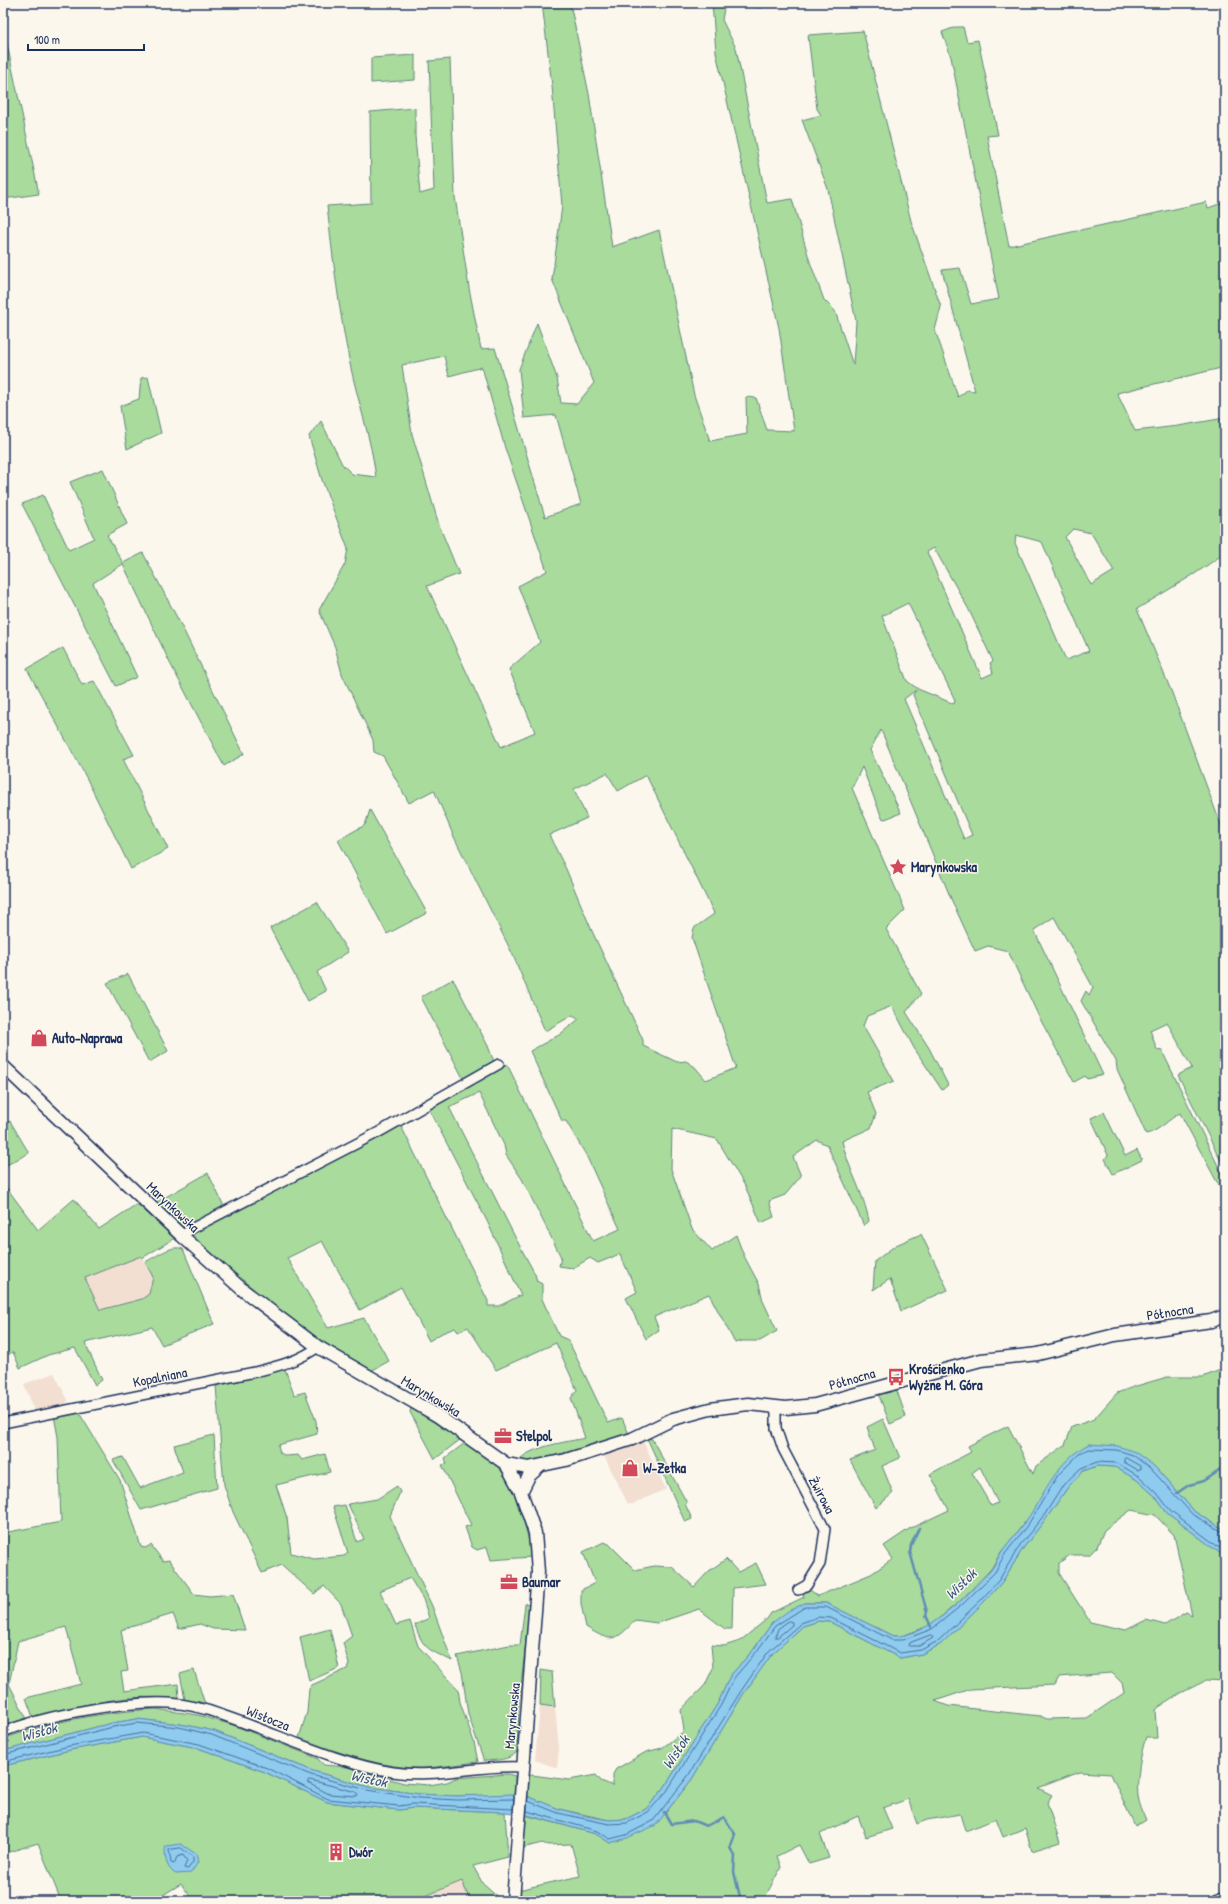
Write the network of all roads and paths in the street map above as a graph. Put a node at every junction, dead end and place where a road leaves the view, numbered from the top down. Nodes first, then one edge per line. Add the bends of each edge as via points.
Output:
1 (499, 1064) dead end
2 (3, 1066) edge
3 (182, 1236) junction
4 (1225, 1316) edge
5 (318, 1347) junction
6 (776, 1407) junction
7 (3, 1423) edge
8 (506, 1464) junction
9 (539, 1467) junction
10 (520, 1492) junction
11 (798, 1590) dead end
12 (3, 1732) edge
13 (522, 1773) junction
14 (1225, 1898) edge
15 (513, 1901) edge
16 (1216, 1901) edge

1 - 3 street via 379,1132
2 - 3 street, Marynkowska
3 - 5 street, Marynkowska via 243,1290
4 - 6 street, Północna via 1211,1321 1116,1335 1053,1351 981,1360 815,1405
5 - 7 street, Kopalniana via 306,1356 263,1370
5 - 8 street, Marynkowska via 438,1416
6 - 9 street, Północna via 748,1404 710,1408 673,1419 632,1439 601,1450
6 - 11 street, Żwirowa via 776,1428 782,1449 825,1529 820,1564 807,1585
8 - 9 street, Północna
8 - 10 street, Marynkowska
9 - 10 street via 529,1476
10 - 13 street, Marynkowska via 535,1533 538,1572
12 - 13 street, Wisłocza via 46,1719 117,1706 169,1703 221,1715 342,1760 394,1772 421,1774 483,1768
13 - 15 street, Marynkowska
14 - 16 street

